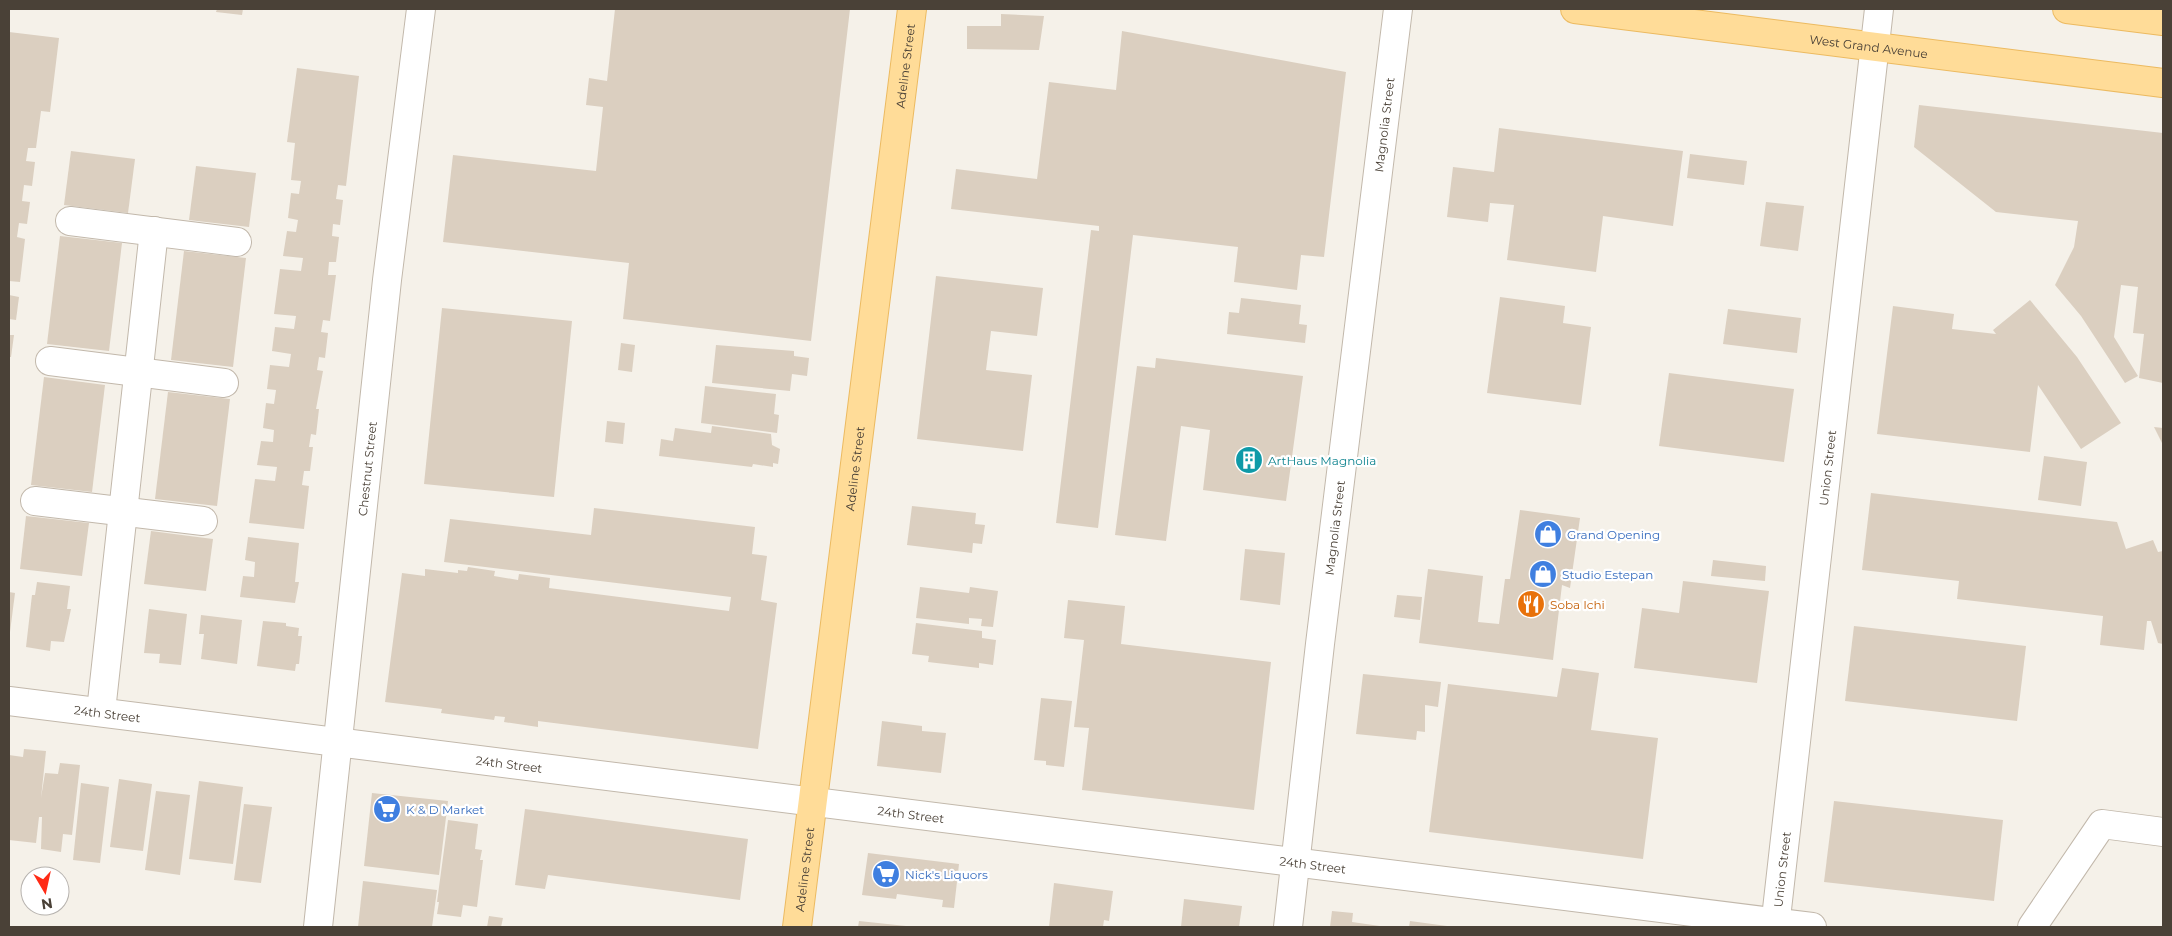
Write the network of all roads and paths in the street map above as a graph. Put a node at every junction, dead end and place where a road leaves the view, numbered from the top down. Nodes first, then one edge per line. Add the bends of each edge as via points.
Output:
1 (421, 9) edge
2 (912, 9) edge
3 (1398, 9) edge
4 (1575, 9) edge
5 (1879, 9) edge
6 (2067, 9) edge
7 (2163, 21) edge
8 (1874, 48) junction
9 (2163, 83) edge
10 (70, 221) dead end
11 (154, 231) junction
12 (237, 242) dead end
13 (50, 361) dead end
14 (137, 372) junction
15 (224, 383) dead end
16 (35, 501) dead end
17 (121, 512) junction
18 (203, 521) dead end
19 (9, 701) edge
20 (101, 711) junction
21 (338, 742) junction
22 (812, 802) junction
23 (2163, 832) edge
24 (1297, 861) junction
25 (1775, 925) edge
26 (318, 927) edge
27 (797, 927) edge
28 (1288, 927) edge
29 (1812, 927) edge
30 (2032, 927) edge

1 - 21 street, Chestnut Street via 387,280
2 - 22 main road, Adeline Street
3 - 24 street, Magnolia Street via 1321,634
4 - 8 main road, West Grand Avenue
5 - 8 street, Union Street
6 - 7 main road
8 - 9 main road, West Grand Avenue
8 - 25 street, Union Street
10 - 11 street
11 - 12 street
11 - 14 street
13 - 14 street
14 - 15 street
14 - 17 street
16 - 17 street
17 - 18 street
17 - 20 street
19 - 20 street, 24th Street
20 - 21 street, 24th Street
21 - 22 street, 24th Street
21 - 26 street, Chestnut Street
22 - 24 street, 24th Street
22 - 27 main road, Adeline Street
23 - 30 street via 2102,824
24 - 25 street, 24th Street
24 - 28 street, Magnolia Street
25 - 29 street, 24th Street

